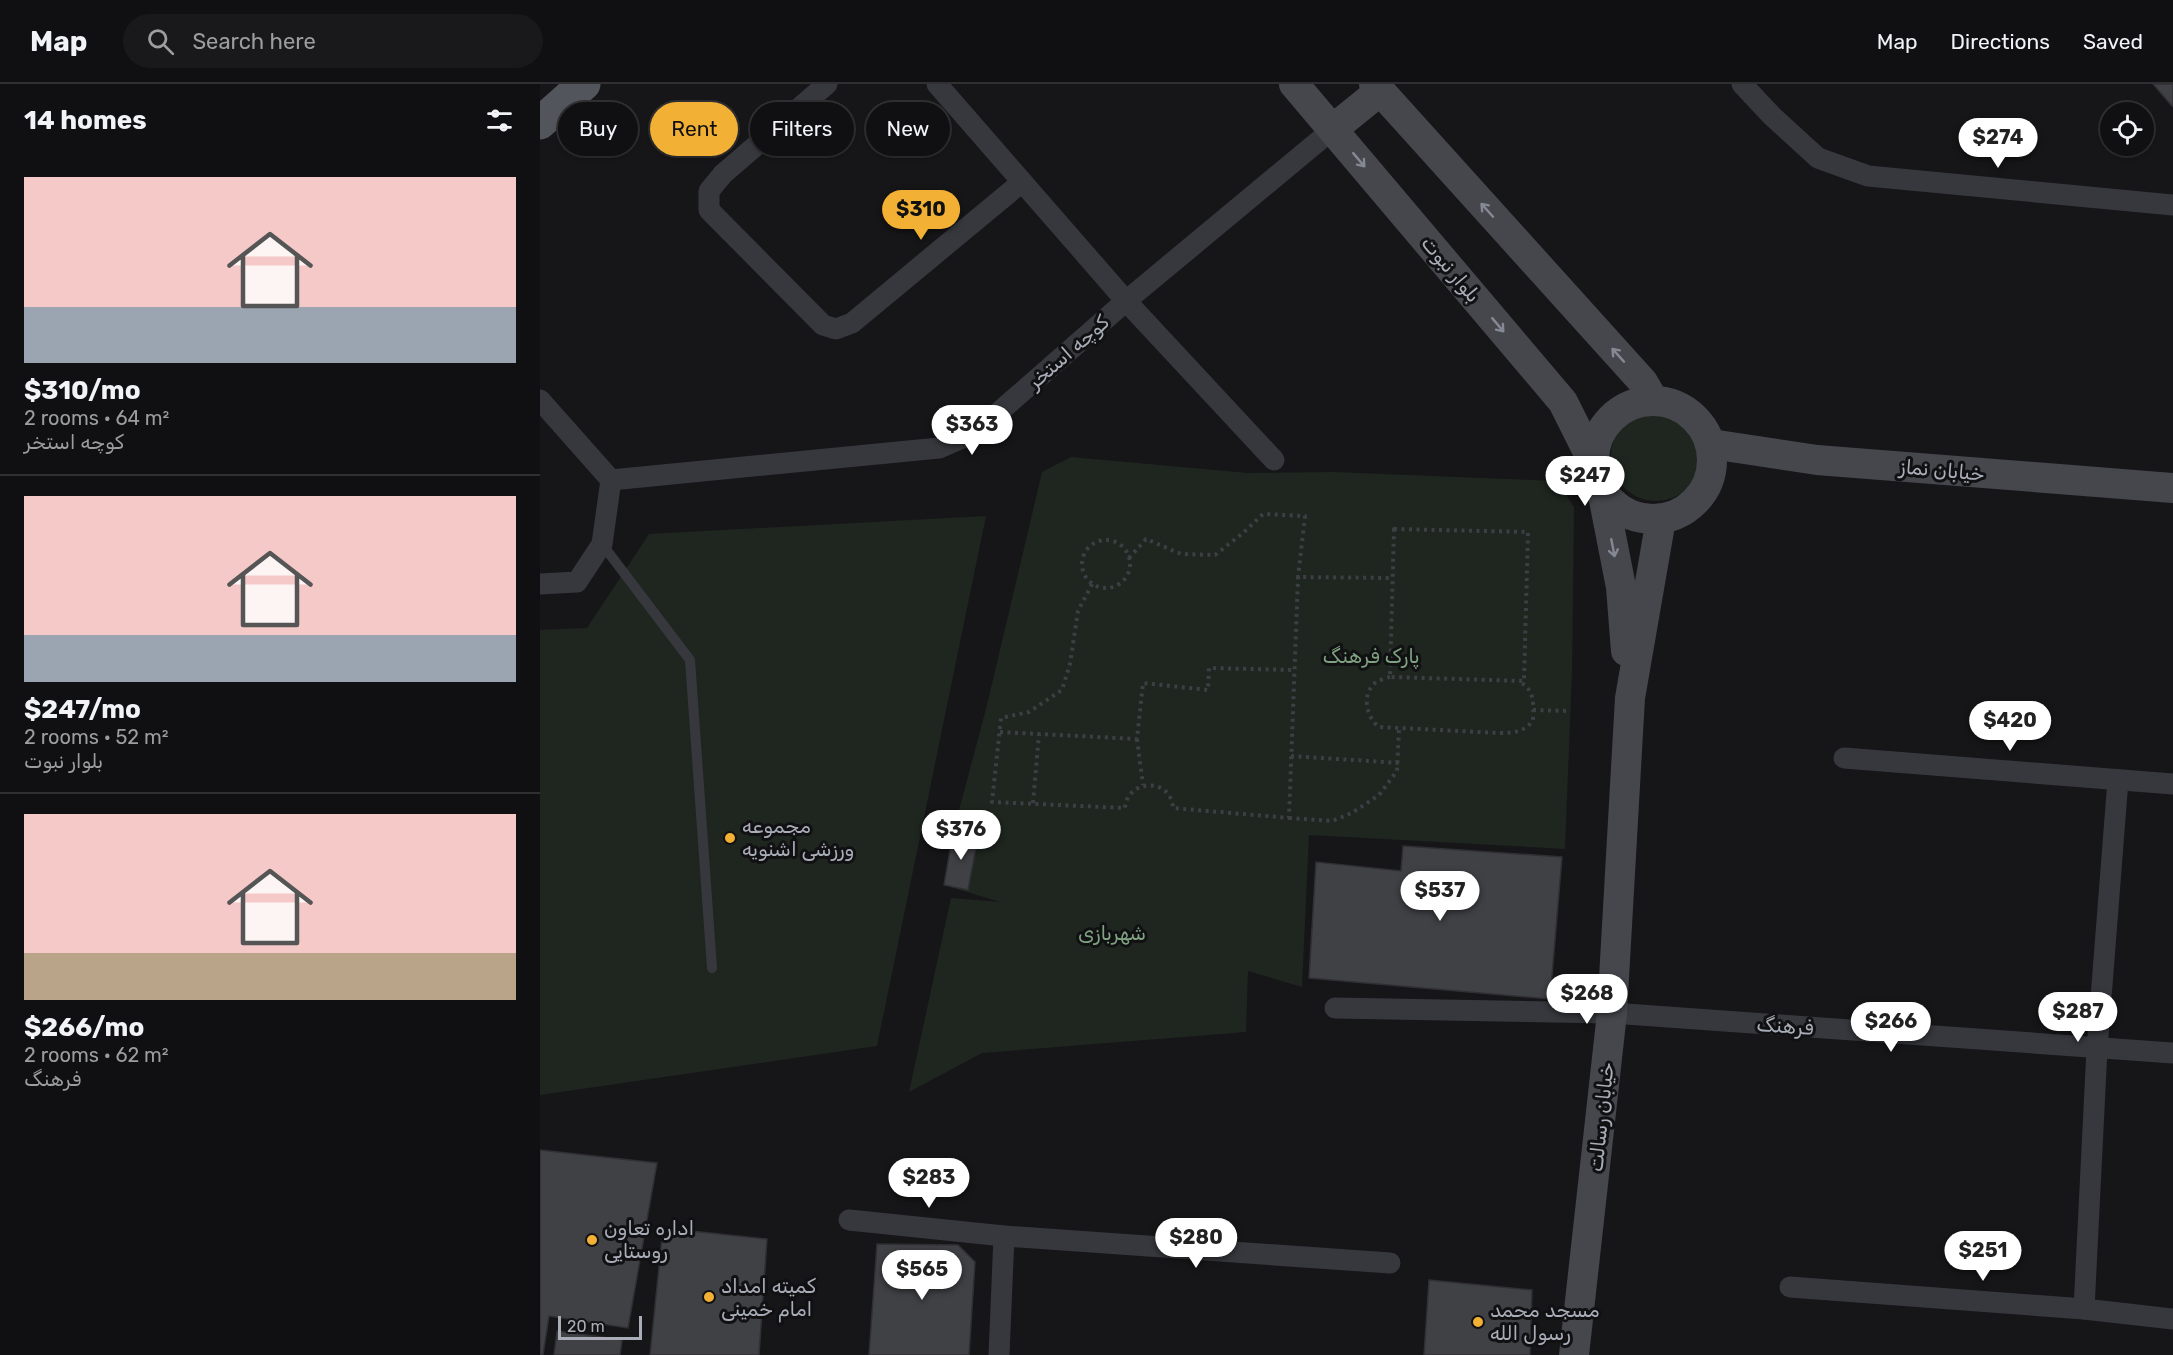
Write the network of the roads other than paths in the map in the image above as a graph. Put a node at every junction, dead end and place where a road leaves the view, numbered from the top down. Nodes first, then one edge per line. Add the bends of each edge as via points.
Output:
1 (584, 84) edge
2 (827, 84) edge
3 (937, 84) edge
4 (1294, 84) edge
5 (1742, 84) edge
6 (1380, 86) edge
7 (540, 123) edge
8 (1333, 129) junction
9 (1022, 182) junction
10 (2173, 205) edge
11 (1126, 301) junction
12 (540, 400) edge
13 (1654, 401) junction
14 (1711, 444) junction
15 (1274, 460) dead end
16 (1598, 477) junction
17 (611, 480) junction
18 (2173, 489) edge
19 (1661, 519) junction
20 (602, 544) junction
21 (540, 584) edge
22 (1630, 698) junction
23 (1844, 758) dead end
24 (2118, 780) junction
25 (2173, 784) edge
26 (712, 968) dead end
27 (1335, 1008) dead end
28 (1612, 1013) junction
29 (2097, 1048) junction
30 (2173, 1053) edge
31 (849, 1220) dead end
32 (1004, 1236) junction
33 (1390, 1263) dead end
34 (1790, 1287) dead end
35 (2084, 1309) junction
36 (2173, 1319) edge
37 (999, 1355) edge
38 (1574, 1355) edge

1 - 7 main road
2 - 9 street via 723,174 709,191 709,210 823,325 836,329 852,323
3 - 9 street
4 - 8 street, بلوار نبوت
5 - 10 street via 1818,158 1868,176
6 - 8 street
13 -> 6 street via 1643,382
8 - 11 street, کوچه استخر
8 -> 16 street, بلوار نبوت via 1563,402
9 - 11 street
11 - 15 street
11 - 17 street, کوچه استخر via 976,432 939,448
12 - 17 street
13 - 14 street via 1690,412
13 - 16 street via 1634,404 1617,413 1604,427 1596,445
14 - 18 street, خیابان نماز via 1817,460
14 - 19 street via 1713,464 1708,484 1697,501 1681,513
16 - 19 street via 1613,504 1627,514
16 -> 22 street via 1621,587
17 - 20 street
19 - 22 street
20 - 21 street via 577,582
20 - 26 lane via 690,660
22 - 28 street, خیابان رسالت
23 - 24 street
24 - 25 street
24 - 29 street
27 - 28 street, فرهنگ
28 - 29 street, فرهنگ
28 - 38 street, خیابان رسالت
29 - 30 street, فرهنگ
29 - 35 street
31 - 32 street
32 - 33 street
32 - 37 street
34 - 35 street
35 - 36 street

